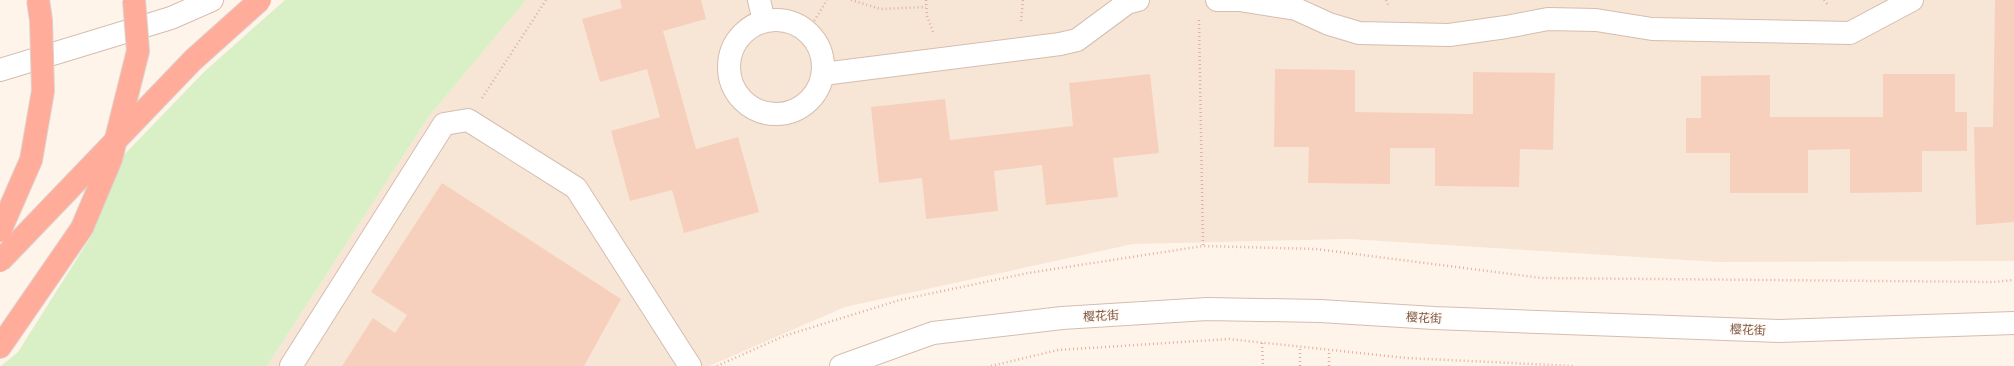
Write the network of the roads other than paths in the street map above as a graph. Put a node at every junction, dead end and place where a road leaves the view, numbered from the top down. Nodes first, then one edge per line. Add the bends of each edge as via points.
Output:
1 (38, 0) edge
2 (134, 0) edge
3 (212, 0) edge
4 (260, 0) edge
5 (1138, 0) edge
6 (1217, 0) edge
7 (1912, 0) edge
8 (761, 10) edge
9 (0, 70) edge
10 (823, 74) junction
11 (0, 231) edge
12 (0, 261) edge
13 (2014, 323) edge
14 (0, 347) edge
15 (291, 366) edge
16 (690, 366) edge
17 (841, 366) edge

1 - 11 highway, bridge via 43,90 38,121 31,160
2 - 14 highway, bridge via 138,51 112,159 82,228
3 - 9 street via 171,18
4 - 12 highway, bridge via 192,60
5 - 10 street via 1127,3 1077,40 1060,44
6 - 7 street via 1239,0 1296,9 1329,24 1359,33 1449,35 1548,19 1596,20 1652,29 1850,33
8 - 10 street via 795,23 808,31 818,43 823,58
8 - 10 street via 731,52 729,67 732,82 739,96 751,107 765,113 781,114 796,110 809,101 818,89
13 - 17 street, 樱花街 via 1778,331 1434,318 1320,311 1207,310 1062,318 932,333
15 - 16 street via 444,124 468,120 576,188

